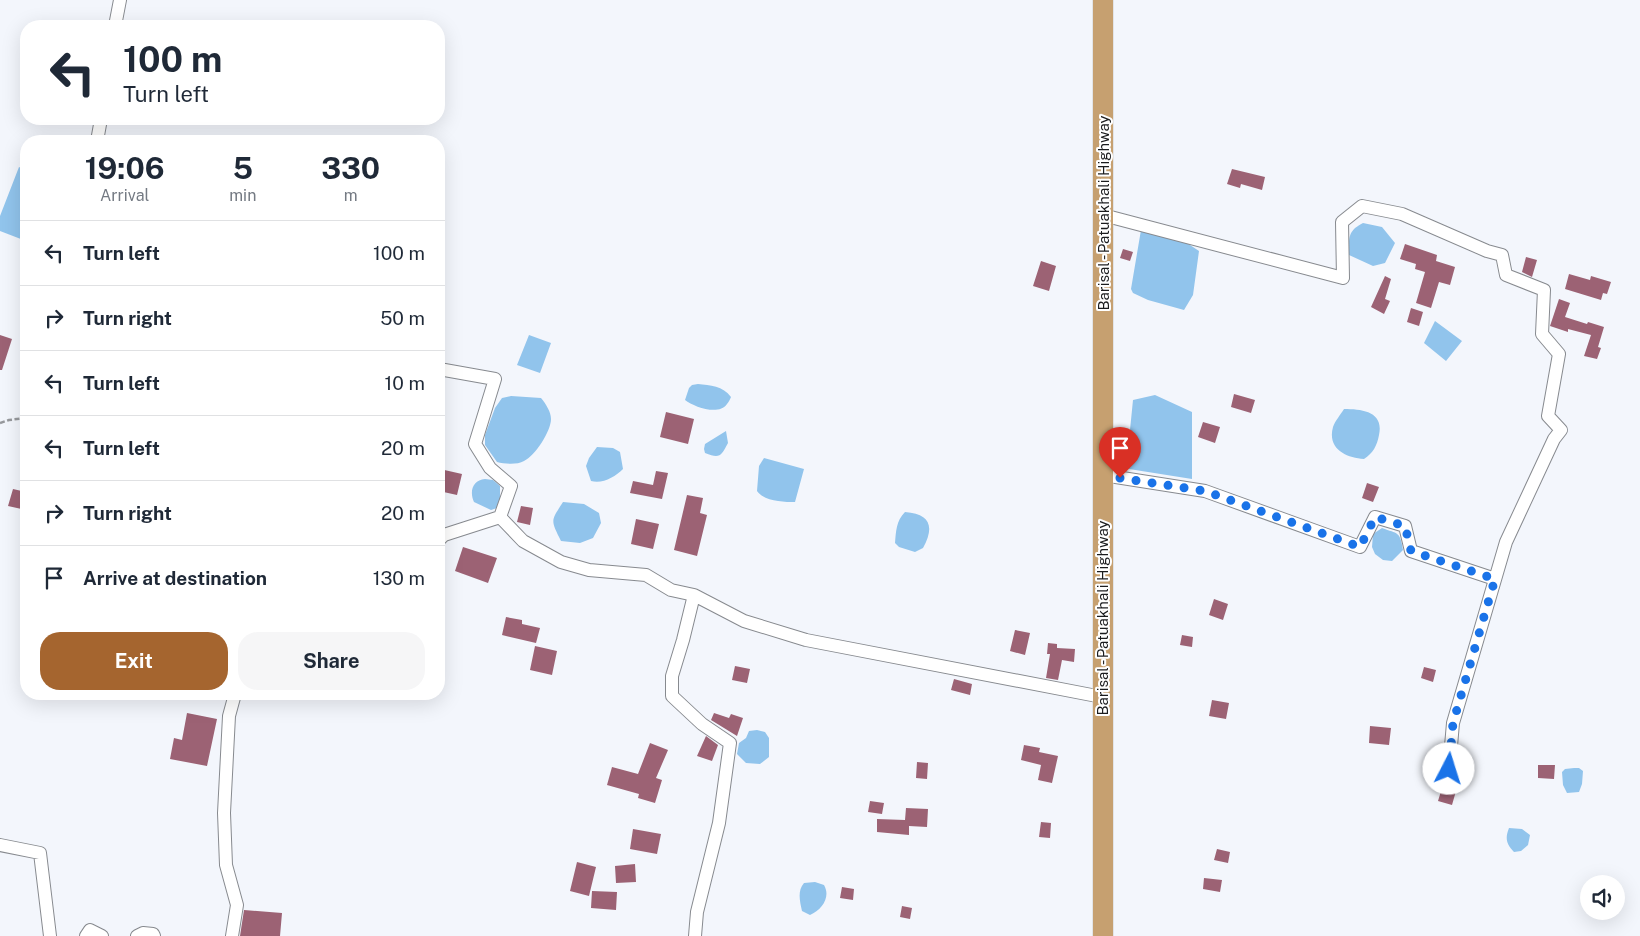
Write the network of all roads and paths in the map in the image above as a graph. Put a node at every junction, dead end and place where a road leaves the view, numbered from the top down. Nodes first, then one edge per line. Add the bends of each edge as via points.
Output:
1 (120, 0) edge
2 (1103, 0) edge
3 (116, 20) edge
4 (1103, 215) junction
5 (445, 370) edge
6 (20, 419) edge
7 (0, 423) edge
8 (1103, 475) junction
9 (500, 517) junction
10 (445, 535) edge
11 (1495, 579) junction
12 (694, 596) junction
13 (1102, 697) junction
14 (233, 700) edge
15 (1449, 769) dead end
16 (0, 845) edge
17 (50, 936) edge
18 (86, 936) edge
19 (102, 936) edge
20 (138, 936) edge
21 (154, 936) edge
22 (232, 936) edge
23 (694, 936) edge
24 (1103, 936) edge

1 - 3 street
2 - 4 highway, Barisal - Patuakhali Highway
4 - 8 highway, Barisal - Patuakhali Highway
4 - 11 street via 1344,278 1342,222 1362,206 1402,214 1502,255 1506,275 1544,290 1542,334 1559,354 1548,416 1561,430 1506,542
5 - 9 street via 495,379 475,444 490,468 510,486
6 - 7 path
8 - 11 street via 1205,491 1360,547 1375,517 1405,526 1411,551
8 - 13 highway, Barisal - Patuakhali Highway
9 - 10 street
9 - 12 street via 523,541 561,562 589,570 646,575 671,590
11 - 15 street via 1453,723
12 - 13 street via 744,620 806,640
12 - 23 street via 672,676 672,696 702,724 730,743 718,823
13 - 24 highway, Barisal - Patuakhali Highway
14 - 22 street via 229,716 224,813 226,865 237,905
16 - 17 street via 40,853
18 - 19 street via 90,930
20 - 21 street via 143,933

